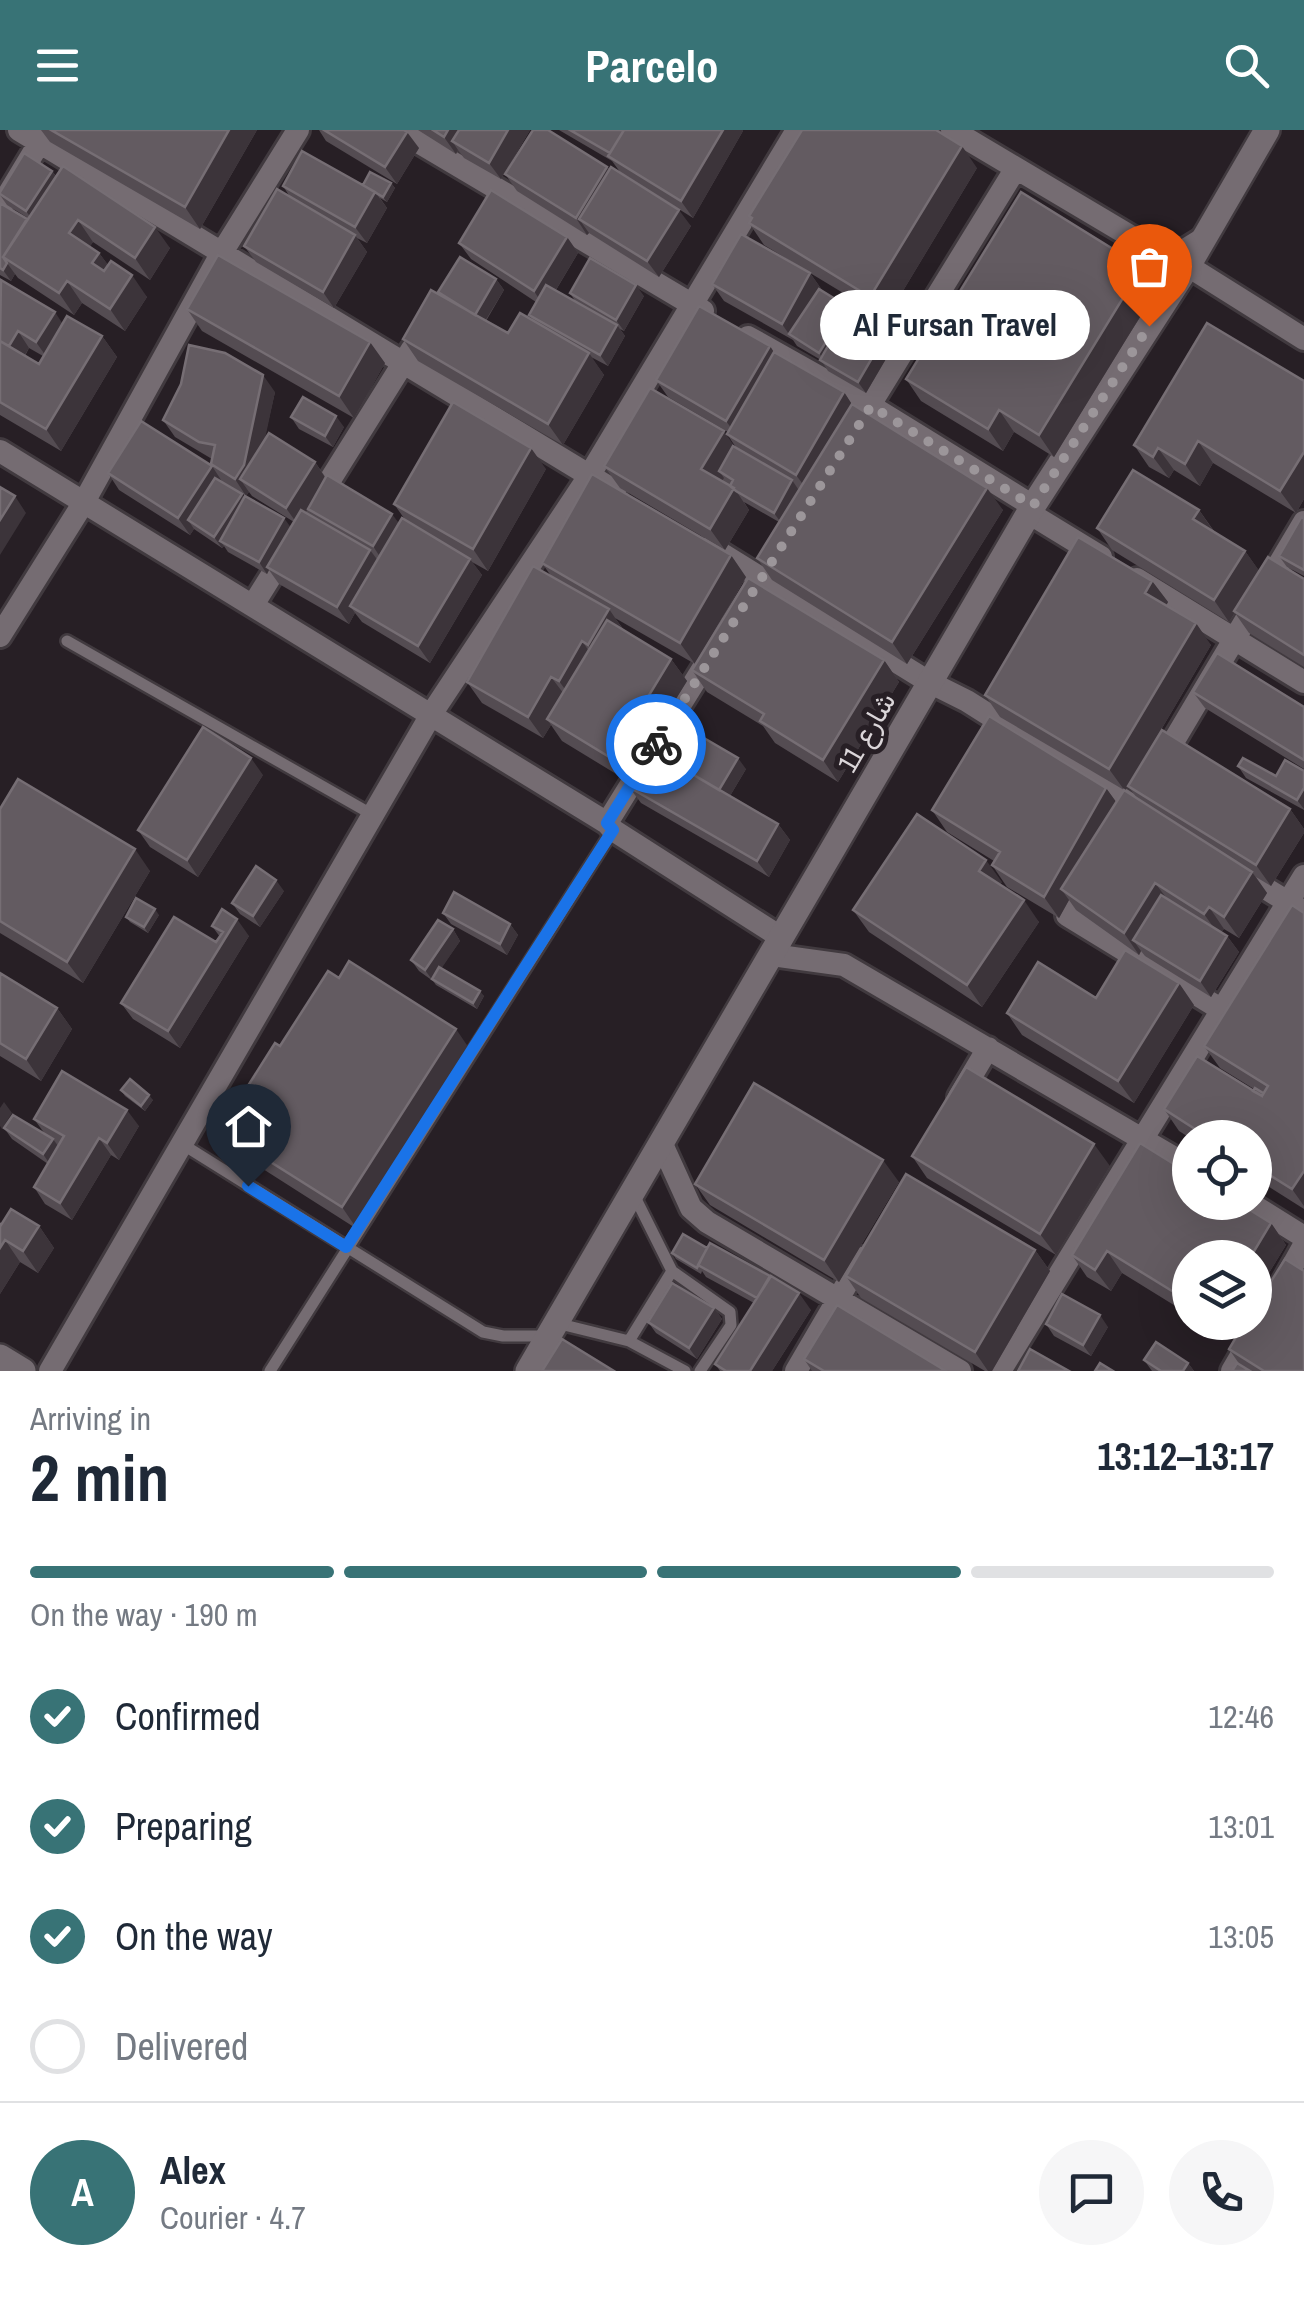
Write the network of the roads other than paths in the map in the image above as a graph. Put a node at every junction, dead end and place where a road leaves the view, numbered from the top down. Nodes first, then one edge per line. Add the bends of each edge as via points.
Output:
1 (298, 130) edge
2 (398, 130) edge
3 (797, 130) edge
4 (952, 130) edge
5 (1268, 130) edge
6 (36, 134) edge
7 (1016, 168) junction
8 (0, 208) edge
9 (1204, 238) junction
10 (221, 254) junction
11 (1188, 266) junction
12 (693, 306) junction
13 (424, 328) edge
14 (1304, 340) edge
15 (404, 362) junction
16 (871, 406) junction
17 (0, 451) edge
18 (841, 452) edge
19 (588, 476) junction
20 (84, 502) junction
21 (640, 506) edge
22 (1031, 510) junction
23 (1304, 522) edge
24 (692, 536) edge
25 (253, 605) junction
26 (730, 625) edge
27 (0, 636) edge
28 (1233, 638) junction
29 (67, 641) dead end
30 (929, 682) junction
31 (1304, 682) edge
32 (432, 713) junction
33 (1130, 814) junction
34 (373, 816) junction
35 (610, 826) junction
36 (1165, 826) edge
37 (1226, 864) edge
38 (1096, 868) edge
39 (1304, 876) edge
40 (1296, 908) edge
41 (777, 947) junction
42 (1222, 1010) junction
43 (988, 1048) junction
44 (948, 1115) edge
45 (1142, 1138) junction
46 (661, 1142) junction
47 (182, 1144) junction
48 (1172, 1157) edge
49 (632, 1191) junction
50 (1272, 1217) edge
51 (878, 1232) edge
52 (1304, 1236) edge
53 (1304, 1246) edge
54 (346, 1247) junction
55 (672, 1271) junction
56 (837, 1299) junction
57 (550, 1340) junction
58 (629, 1341) junction
59 (0, 1357) edge
60 (23, 1371) edge
61 (50, 1371) edge
62 (270, 1371) edge
63 (528, 1371) edge
64 (685, 1371) edge
65 (700, 1371) edge
66 (796, 1371) edge
67 (960, 1371) edge
68 (1000, 1371) edge
69 (1232, 1371) edge

1 - 10 street
2 - 12 street
3 - 12 street
4 - 7 street
5 - 9 street, شارع 11
6 - 8 street
6 - 10 street
7 - 9 street via 1157,252 1178,254
7 - 16 street
9 - 11 street, شارع 11
10 - 15 street
10 - 20 street
11 - 14 street
11 - 22 street, شارع 11
12 - 16 street
12 - 19 street
13 - 15 street
15 - 19 street
15 - 25 street
16 - 18 street
16 - 22 street
17 - 20 street
19 - 21 street
19 - 32 street
20 - 25 street
20 - 27 street
22 - 28 street
22 - 30 street, شارع 11
23 - 28 street
24 - 30 street
25 - 32 street
26 - 35 street
28 - 31 street
28 - 33 street
29 - 34 lane
30 - 33 street
30 - 41 street, شارع 11
32 - 34 street
32 - 35 street
33 - 36 street
34 - 47 street
35 - 41 street
35 - 54 lane
37 - 40 street
38 - 42 street via 1067,915
39 - 40 street
40 - 42 street
41 - 43 street via 844,965
41 - 46 street, شارع 11
42 - 45 street
43 - 44 street
43 - 45 street
45 - 48 street
45 - 68 street
46 - 49 street, شارع 11
46 - 56 street via 691,1208
47 - 54 lane
47 - 61 street
49 - 55 lane
49 - 57 street, شارع 11
50 - 52 street
51 - 56 street
53 - 69 street
54 - 57 lane via 483,1332
54 - 62 lane
55 - 58 lane
55 - 65 lane via 730,1312 731,1325
56 - 66 street
56 - 67 street
57 - 58 lane
57 - 63 street, شارع 11
58 - 64 lane
59 - 60 street

